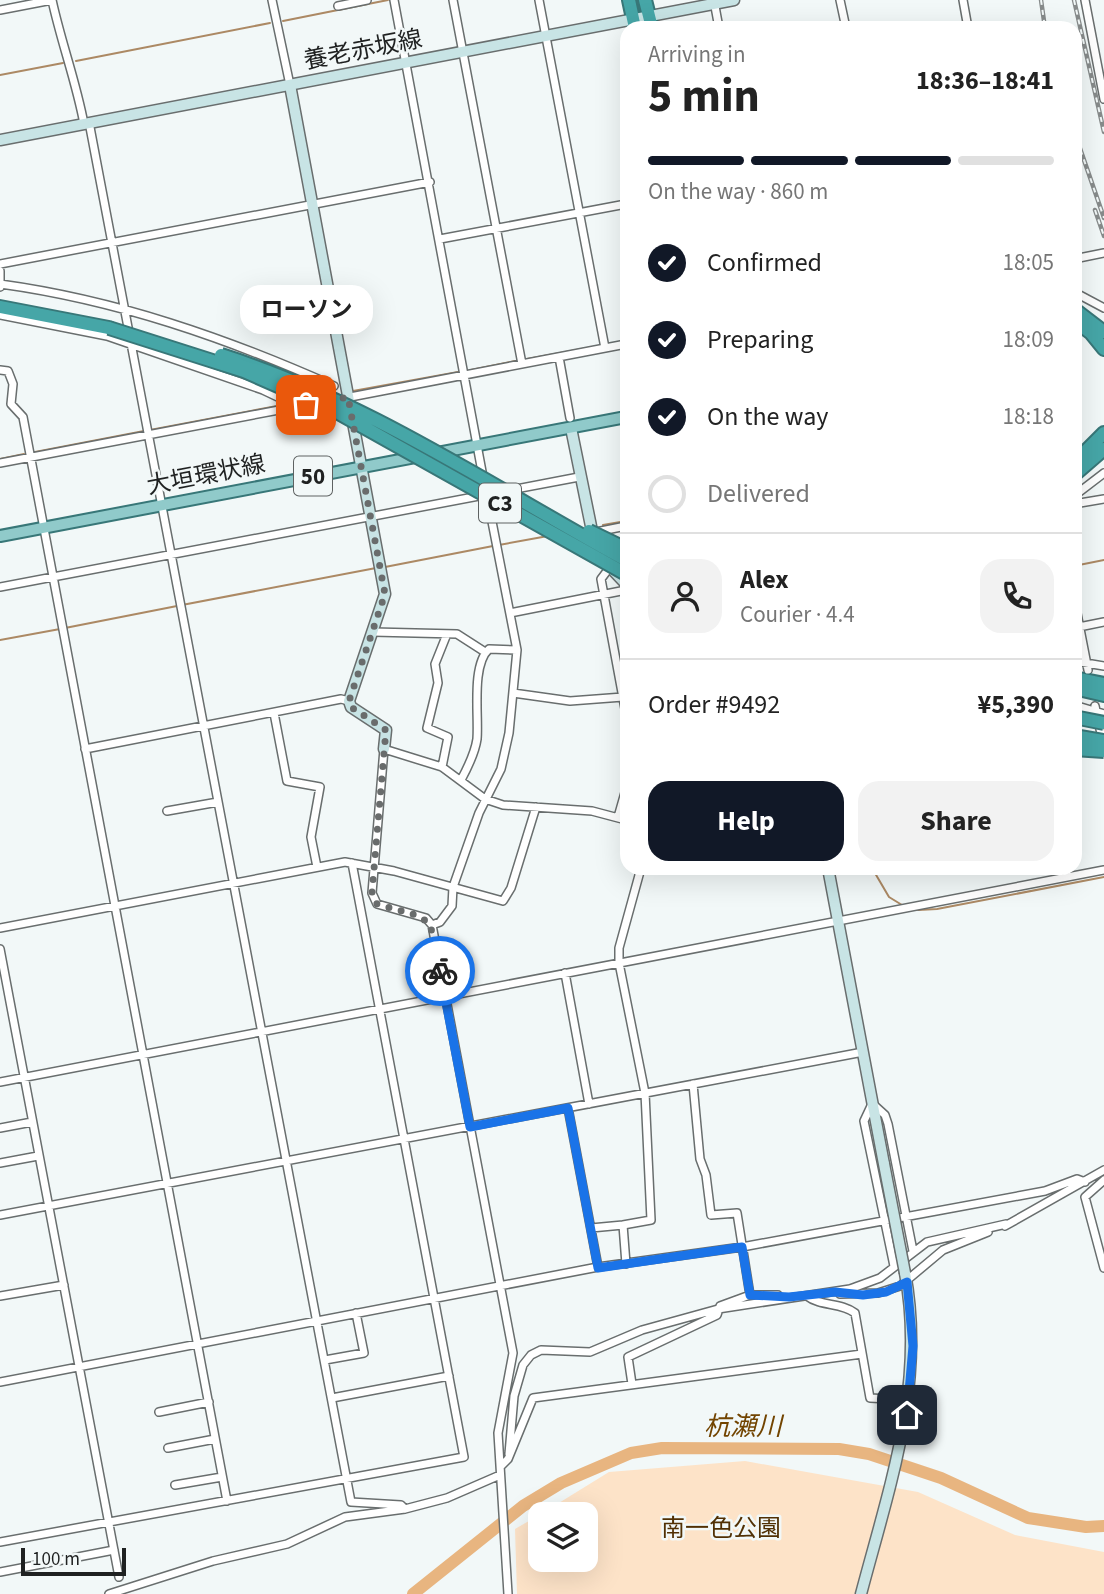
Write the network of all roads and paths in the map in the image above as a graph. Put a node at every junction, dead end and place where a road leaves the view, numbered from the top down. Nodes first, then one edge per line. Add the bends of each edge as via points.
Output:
1 (52, 0) edge
2 (272, 0) edge
3 (367, 0) edge
4 (394, 0) edge
5 (453, 0) edge
6 (539, 0) edge
7 (629, 0) edge
8 (645, 0) edge
9 (734, 0) edge
10 (840, 0) edge
11 (962, 0) edge
12 (1085, 0) edge
13 (714, 2) edge
14 (338, 6) dead end
15 (0, 10) edge
16 (633, 21) edge
17 (650, 21) edge
18 (653, 21) edge
19 (718, 21) edge
20 (844, 21) edge
21 (966, 21) edge
22 (620, 26) edge
23 (546, 35) junction
24 (462, 52) junction
25 (407, 63) junction
26 (1101, 70) edge
27 (289, 85) junction
28 (1104, 99) edge
29 (86, 123) junction
30 (0, 140) edge
31 (430, 182) junction
32 (312, 203) junction
33 (620, 205) edge
34 (580, 213) junction
35 (496, 230) junction
36 (440, 239) junction
37 (111, 242) junction
38 (1104, 253) edge
39 (1082, 257) edge
40 (0, 264) edge
41 (0, 271) edge
42 (0, 285) edge
43 (1082, 296) edge
44 (0, 307) edge
45 (124, 308) junction
46 (1104, 308) edge
47 (0, 314) edge
48 (1082, 315) edge
49 (1082, 326) edge
50 (109, 328) junction
51 (1104, 332) edge
52 (131, 343) junction
53 (620, 345) edge
54 (605, 348) junction
55 (1104, 349) edge
56 (559, 357) junction
57 (275, 359) junction
58 (522, 364) junction
59 (0, 370) edge
60 (464, 375) junction
61 (334, 386) dead end
62 (263, 390) junction
63 (348, 397) junction
64 (283, 409) junction
65 (620, 418) edge
66 (571, 423) junction
67 (1104, 433) edge
68 (148, 434) junction
69 (477, 445) junction
70 (1104, 449) edge
71 (1082, 455) edge
72 (30, 457) junction
73 (455, 462) junction
74 (0, 463) edge
75 (362, 467) junction
76 (1082, 468) edge
77 (1104, 472) edge
78 (579, 477) junction
79 (1082, 490) edge
80 (487, 495) junction
81 (1104, 499) edge
82 (1082, 503) edge
83 (162, 505) junction
84 (372, 516) junction
85 (44, 528) junction
86 (620, 528) edge
87 (592, 533) junction
88 (0, 536) edge
89 (620, 546) edge
90 (171, 555) junction
91 (620, 557) edge
92 (610, 567) junction
93 (620, 571) edge
94 (52, 576) junction
95 (620, 578) edge
96 (0, 587) edge
97 (620, 591) edge
98 (603, 594) junction
99 (510, 613) junction
100 (1104, 622) edge
101 (1082, 626) edge
102 (373, 632) junction
103 (447, 634) junction
104 (1082, 645) edge
105 (517, 650) junction
106 (485, 652) junction
107 (1082, 664) edge
108 (1104, 666) edge
109 (1088, 667) junction
110 (1082, 680) edge
111 (620, 682) edge
112 (1104, 684) edge
113 (1082, 690) edge
114 (513, 693) junction
115 (1104, 695) edge
116 (620, 697) edge
117 (349, 701) junction
118 (1082, 708) edge
119 (274, 713) junction
120 (1100, 714) edge
121 (1082, 716) edge
122 (1082, 725) edge
123 (203, 726) junction
124 (1104, 729) edge
125 (1082, 739) edge
126 (1104, 747) edge
127 (85, 749) junction
128 (384, 749) junction
129 (1082, 749) edge
130 (442, 767) junction
131 (461, 780) junction
132 (485, 799) junction
133 (218, 802) junction
134 (536, 807) junction
135 (620, 810) edge
136 (167, 811) dead end
137 (618, 817) joint
138 (352, 863) junction
139 (317, 867) junction
140 (374, 867) junction
141 (1104, 870) edge
142 (1082, 874) edge
143 (639, 875) edge
144 (829, 875) edge
145 (1077, 875) edge
146 (233, 883) junction
147 (453, 887) junction
148 (114, 906) junction
149 (838, 920) junction
150 (432, 925) junction
151 (0, 928) edge
152 (0, 949) edge
153 (619, 963) junction
154 (565, 973) junction
155 (445, 997) junction
156 (380, 1009) junction
157 (262, 1033) junction
158 (863, 1052) junction
159 (143, 1054) junction
160 (24, 1077) junction
161 (0, 1082) edge
162 (693, 1084) junction
163 (645, 1093) junction
164 (872, 1103) junction
165 (589, 1104) junction
166 (568, 1108) junction
167 (32, 1122) junction
168 (470, 1127) junction
169 (0, 1128) edge
170 (403, 1139) junction
171 (38, 1156) junction
172 (288, 1161) junction
173 (0, 1163) edge
174 (1104, 1170) edge
175 (1104, 1180) edge
176 (1085, 1182) junction
177 (168, 1183) junction
178 (48, 1206) junction
179 (0, 1215) edge
180 (904, 1216) junction
181 (885, 1220) junction
182 (1006, 1224) junction
183 (624, 1225) junction
184 (591, 1227) junction
185 (742, 1247) junction
186 (913, 1251) junction
187 (626, 1264) junction
188 (894, 1266) junction
189 (598, 1268) junction
190 (1104, 1268) edge
191 (907, 1282) junction
192 (64, 1285) junction
193 (499, 1286) junction
194 (835, 1292) junction
195 (750, 1295) junction
196 (806, 1295) junction
197 (0, 1296) edge
198 (789, 1297) junction
199 (434, 1298) junction
200 (718, 1309) junction
201 (356, 1313) junction
202 (317, 1321) junction
203 (198, 1343) junction
204 (862, 1354) junction
205 (325, 1360) junction
206 (80, 1367) junction
207 (449, 1377) junction
208 (0, 1382) edge
209 (632, 1384) junction
210 (332, 1398) junction
211 (209, 1402) junction
212 (159, 1412) dead end
213 (885, 1423) dead end
214 (215, 1439) junction
215 (168, 1448) dead end
216 (509, 1454) junction
217 (500, 1471) junction
218 (222, 1476) junction
219 (347, 1478) junction
220 (175, 1485) dead end
221 (227, 1501) junction
222 (405, 1509) junction
223 (109, 1523) junction
224 (0, 1542) edge
225 (114, 1550) junction
226 (0, 1572) edge
227 (119, 1577) dead end
228 (109, 1594) edge
229 (508, 1594) edge
230 (861, 1594) edge

1 - 15 street
1 - 29 street
2 - 27 street
3 - 14 street
4 - 25 street
5 - 24 street
6 - 23 street
7 - 16 highway
8 - 17 highway
9 - 13 street, 養老赤坂線
10 - 20 street
11 - 21 street
12 - 26 street
13 - 18 street, 養老赤坂線
13 - 19 street
22 - 23 street, 養老赤坂線
23 - 24 street, 養老赤坂線
23 - 34 street
24 - 25 street, 養老赤坂線
24 - 35 street
25 - 27 street, 養老赤坂線
25 - 31 street
26 - 28 street
27 - 29 street, 養老赤坂線
27 - 32 street
29 - 30 street, 養老赤坂線
29 - 37 street
31 - 32 street
31 - 36 street
32 - 37 street
32 - 63 street
33 - 34 street
34 - 35 street
34 - 54 street
35 - 36 street
35 - 58 street
36 - 60 street
37 - 40 street
37 - 45 street
38 - 39 street
41 - 42 street
42 - 45 street
43 - 46 street
44 - 50 highway, C3
45 - 52 street
45 - 57 street
47 - 52 street
48 - 51 highway
49 - 55 highway
50 - 73 highway, C3, bridge via 201,349 288,378
50 - 93 highway, C3, bridge via 244,371 335,411
52 - 62 street
52 - 68 street
53 - 54 street
54 - 56 street
56 - 58 street
56 - 66 street
57 - 61 street
57 - 62 street
58 - 60 street
59 - 72 street via 11,376 11,404 23,417
60 - 63 street
60 - 69 street
62 - 64 street via 282,399
63 - 64 street
63 - 75 street
64 - 68 street
65 - 66 main road, 大垣環状線 / 50
66 - 69 main road, 大垣環状線 / 50
66 - 78 street
67 - 71 highway
68 - 72 street
68 - 83 street
69 - 75 main road, 大垣環状線 / 50
69 - 80 street
70 - 76 highway
72 - 74 street
72 - 85 street
73 - 89 highway, bridge
73 - 91 highway, C3, bridge
75 - 83 main road, 大垣環状線 / 50
75 - 84 street
77 - 79 street
78 - 80 street
78 - 87 street
80 - 84 street
80 - 99 street
81 - 82 street
83 - 85 main road, 大垣環状線 / 50
83 - 90 street
84 - 90 street
84 - 102 street via 385,599
85 - 88 main road, 大垣環状線 / 50
85 - 94 street
86 - 87 street
87 - 92 street
90 - 94 street
90 - 123 street
92 - 95 street
92 - 98 street via 601,579
94 - 96 street
94 - 127 street
97 - 98 street
98 - 99 street
98 - 111 street
99 - 105 street
100 - 101 street
102 - 103 street
102 - 117 street
103 - 106 street
103 - 130 street via 435,664 438,683 427,728 448,737
104 - 109 street
105 - 106 street
105 - 114 street
106 - 131 street via 479,669 477,738
107 - 109 street
108 - 109 street
110 - 112 highway
113 - 115 highway
114 - 116 street via 542,700
114 - 132 street via 503,759 494,788
117 - 119 street
117 - 128 street via 386,730
118 - 120 street
119 - 123 street
119 - 139 street via 287,781 320,787 311,837
120 - 121 highway, bridge
120 - 126 street
122 - 124 highway
123 - 127 street
123 - 133 street
125 - 126 highway, bridge
126 - 129 highway, bridge
127 - 148 street
128 - 130 street
128 - 140 street
130 - 131 street
131 - 132 street
132 - 134 street
132 - 147 street
133 - 136 street
133 - 146 street
134 - 137 street
134 - 147 street via 503,901
135 - 137 street
138 - 139 street
138 - 140 street
138 - 156 street
139 - 146 street
140 - 147 street
140 - 150 street via 372,892 377,904 426,918
141 - 142 street
143 - 153 street
144 - 149 street
145 - 149 street
146 - 148 street
146 - 157 street
147 - 150 street via 452,906
148 - 151 street
148 - 159 street
149 - 153 street
149 - 158 street
150 - 155 street
152 - 160 street
153 - 154 street
153 - 163 street
154 - 155 street
154 - 165 street
155 - 156 street
155 - 168 street
156 - 157 street
156 - 170 street
157 - 159 street
157 - 172 street
158 - 162 street
158 - 164 street
159 - 160 street
159 - 177 street
160 - 161 street
160 - 167 street
162 - 163 street
162 - 185 street via 711,1215 737,1213
163 - 165 street
163 - 183 street via 652,1220
164 - 180 street via 888,1124
164 - 181 street via 864,1121
164 - 191 street, bridge
165 - 166 street
166 - 168 street
166 - 184 street
167 - 169 street
167 - 171 street
168 - 170 street
168 - 193 street
170 - 172 street
170 - 199 street
171 - 173 street
171 - 178 street
172 - 177 street
172 - 202 street
174 - 176 street
175 - 190 street via 1085,1197
176 - 180 street via 1077,1179 1045,1191
176 - 182 street
177 - 178 street
177 - 203 street
178 - 179 street
178 - 192 street
180 - 181 street
180 - 186 street
181 - 185 street
181 - 188 street
182 - 186 street via 937,1239
182 - 191 street via 943,1250
183 - 184 street
183 - 187 street
184 - 189 street
185 - 187 street
185 - 195 street
186 - 188 street
187 - 189 street
188 - 194 street via 872,1281
189 - 193 street
191 - 194 street via 878,1293
191 - 230 street via 913,1346 907,1415
192 - 197 street
192 - 206 street
193 - 199 street
193 - 217 street via 513,1353 498,1433
194 - 196 street
195 - 198 street
195 - 200 street
196 - 198 street
196 - 204 street via 817,1303 855,1313
198 - 200 street
199 - 201 street
199 - 207 street
200 - 209 street via 717,1315 628,1357
200 - 216 street via 642,1330 590,1352 550,1350 531,1355 514,1396
201 - 202 street
201 - 205 street via 364,1353
202 - 203 street
202 - 205 street
203 - 206 street
203 - 211 street
204 - 209 street
204 - 213 street via 870,1398 889,1399
205 - 210 street
206 - 208 street
206 - 223 street
207 - 210 street
207 - 219 street via 464,1457
209 - 216 street via 533,1398
210 - 219 street
211 - 212 street
211 - 214 street
214 - 215 street
214 - 218 street
216 - 217 street
217 - 222 street via 464,1493
217 - 229 street
218 - 220 street
218 - 221 street
219 - 221 street
219 - 222 street via 351,1502
221 - 223 street
222 - 228 street via 345,1517 286,1544
223 - 224 street
223 - 225 street
225 - 226 street
225 - 227 street

